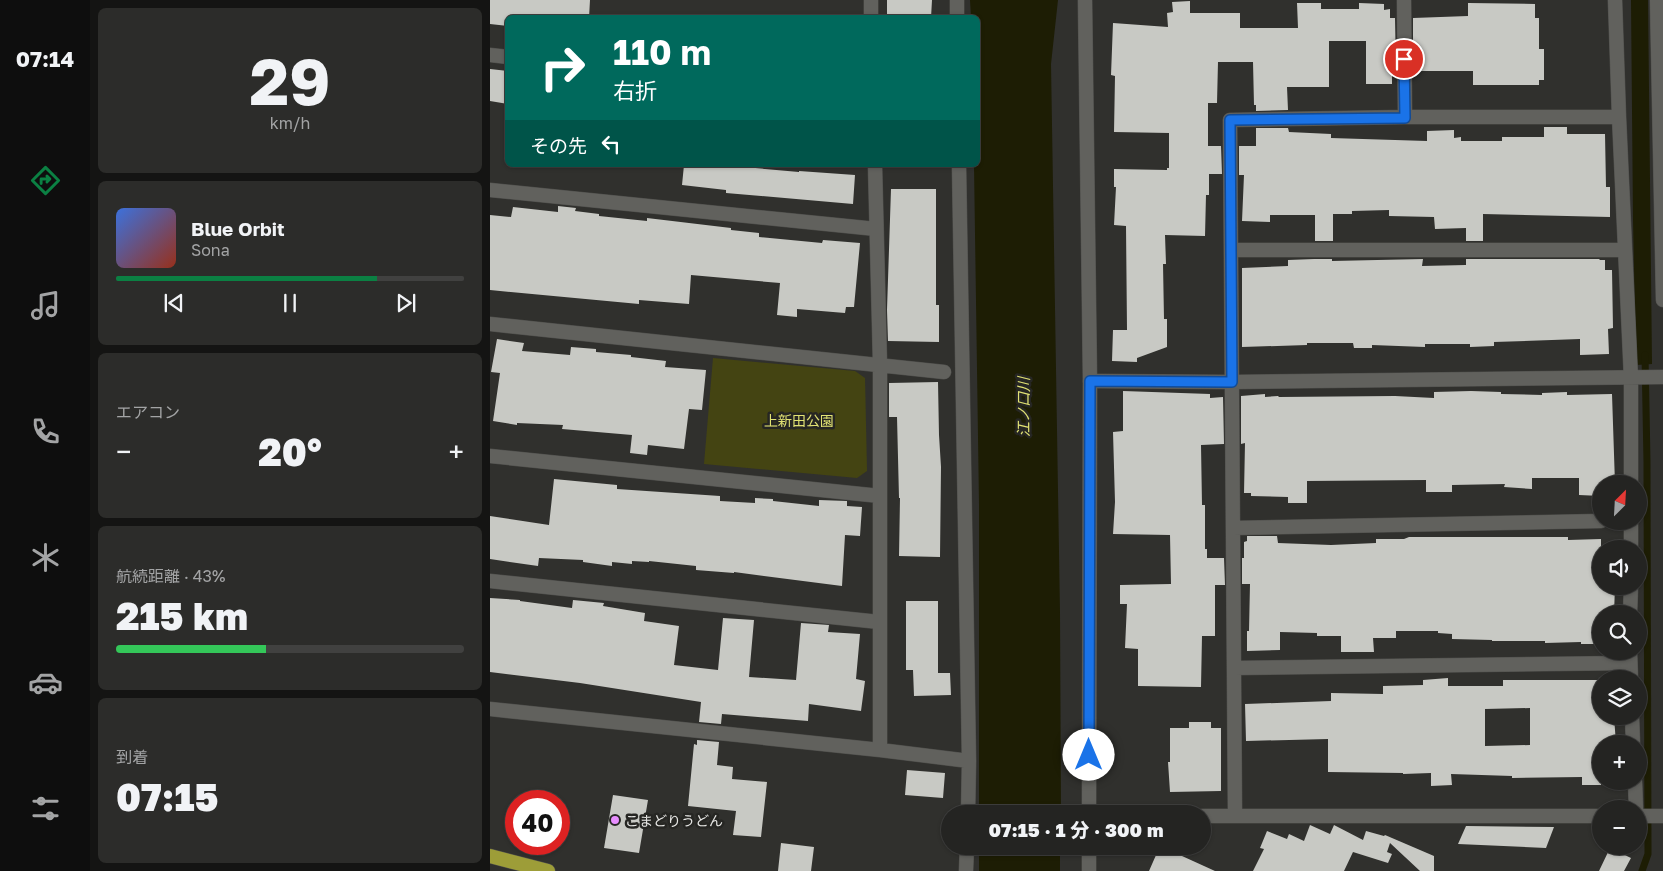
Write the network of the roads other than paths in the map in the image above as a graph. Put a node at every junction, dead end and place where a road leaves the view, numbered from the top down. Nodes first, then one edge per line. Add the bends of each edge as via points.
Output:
1 (870, 0) edge
2 (957, 0) edge
3 (1085, 0) edge
4 (1404, 0) edge
5 (1615, 0) edge
6 (1657, 0) edge
7 (871, 15) edge
8 (957, 15) edge
9 (490, 55) edge
10 (505, 57) edge
11 (1405, 118) junction
12 (1619, 118) junction
13 (1661, 118) edge
14 (875, 167) edge
15 (959, 167) edge
16 (490, 190) edge
17 (876, 229) junction
18 (1662, 247) edge
19 (1231, 250) junction
20 (1625, 250) junction
21 (1663, 300) edge
22 (490, 324) edge
23 (880, 364) junction
24 (944, 372) dead end
25 (1663, 377) edge
26 (1631, 378) junction
27 (1090, 381) junction
28 (1232, 382) junction
29 (490, 456) edge
30 (1631, 475) edge
31 (880, 496) junction
32 (1592, 521) edge
33 (1233, 528) junction
34 (490, 581) edge
35 (880, 622) junction
36 (1592, 658) edge
37 (1234, 668) junction
38 (490, 709) edge
39 (880, 750) junction
40 (969, 761) junction
41 (968, 805) edge
42 (1089, 805) edge
43 (1234, 815) junction
44 (1211, 816) edge
45 (1592, 816) edge
46 (1647, 816) edge
47 (1663, 816) edge
48 (967, 855) edge
49 (1089, 855) edge
50 (490, 856) edge
51 (548, 871) edge
52 (966, 871) edge
53 (1089, 871) edge

1 - 7 street
2 - 8 street
3 - 27 street
4 - 11 street
5 - 12 street
6 - 13 street
9 - 10 street
11 - 12 street
11 - 19 street via 1230,120
12 - 20 street
13 - 18 street
14 - 17 street
15 - 40 street
16 - 17 street
17 - 23 street
18 - 21 street
19 - 20 street
19 - 28 street
20 - 26 street
22 - 23 street
23 - 24 street
23 - 31 street
25 - 26 street
26 - 28 street
26 - 30 street
27 - 28 street
27 - 42 street
28 - 33 street
29 - 31 street
31 - 35 street
32 - 33 street
33 - 37 street
34 - 35 street
35 - 39 street
36 - 37 street
37 - 43 street
38 - 39 street
39 - 40 street
40 - 41 street
43 - 44 street
43 - 45 street
46 - 47 street
48 - 52 street
49 - 53 street
50 - 51 highway

